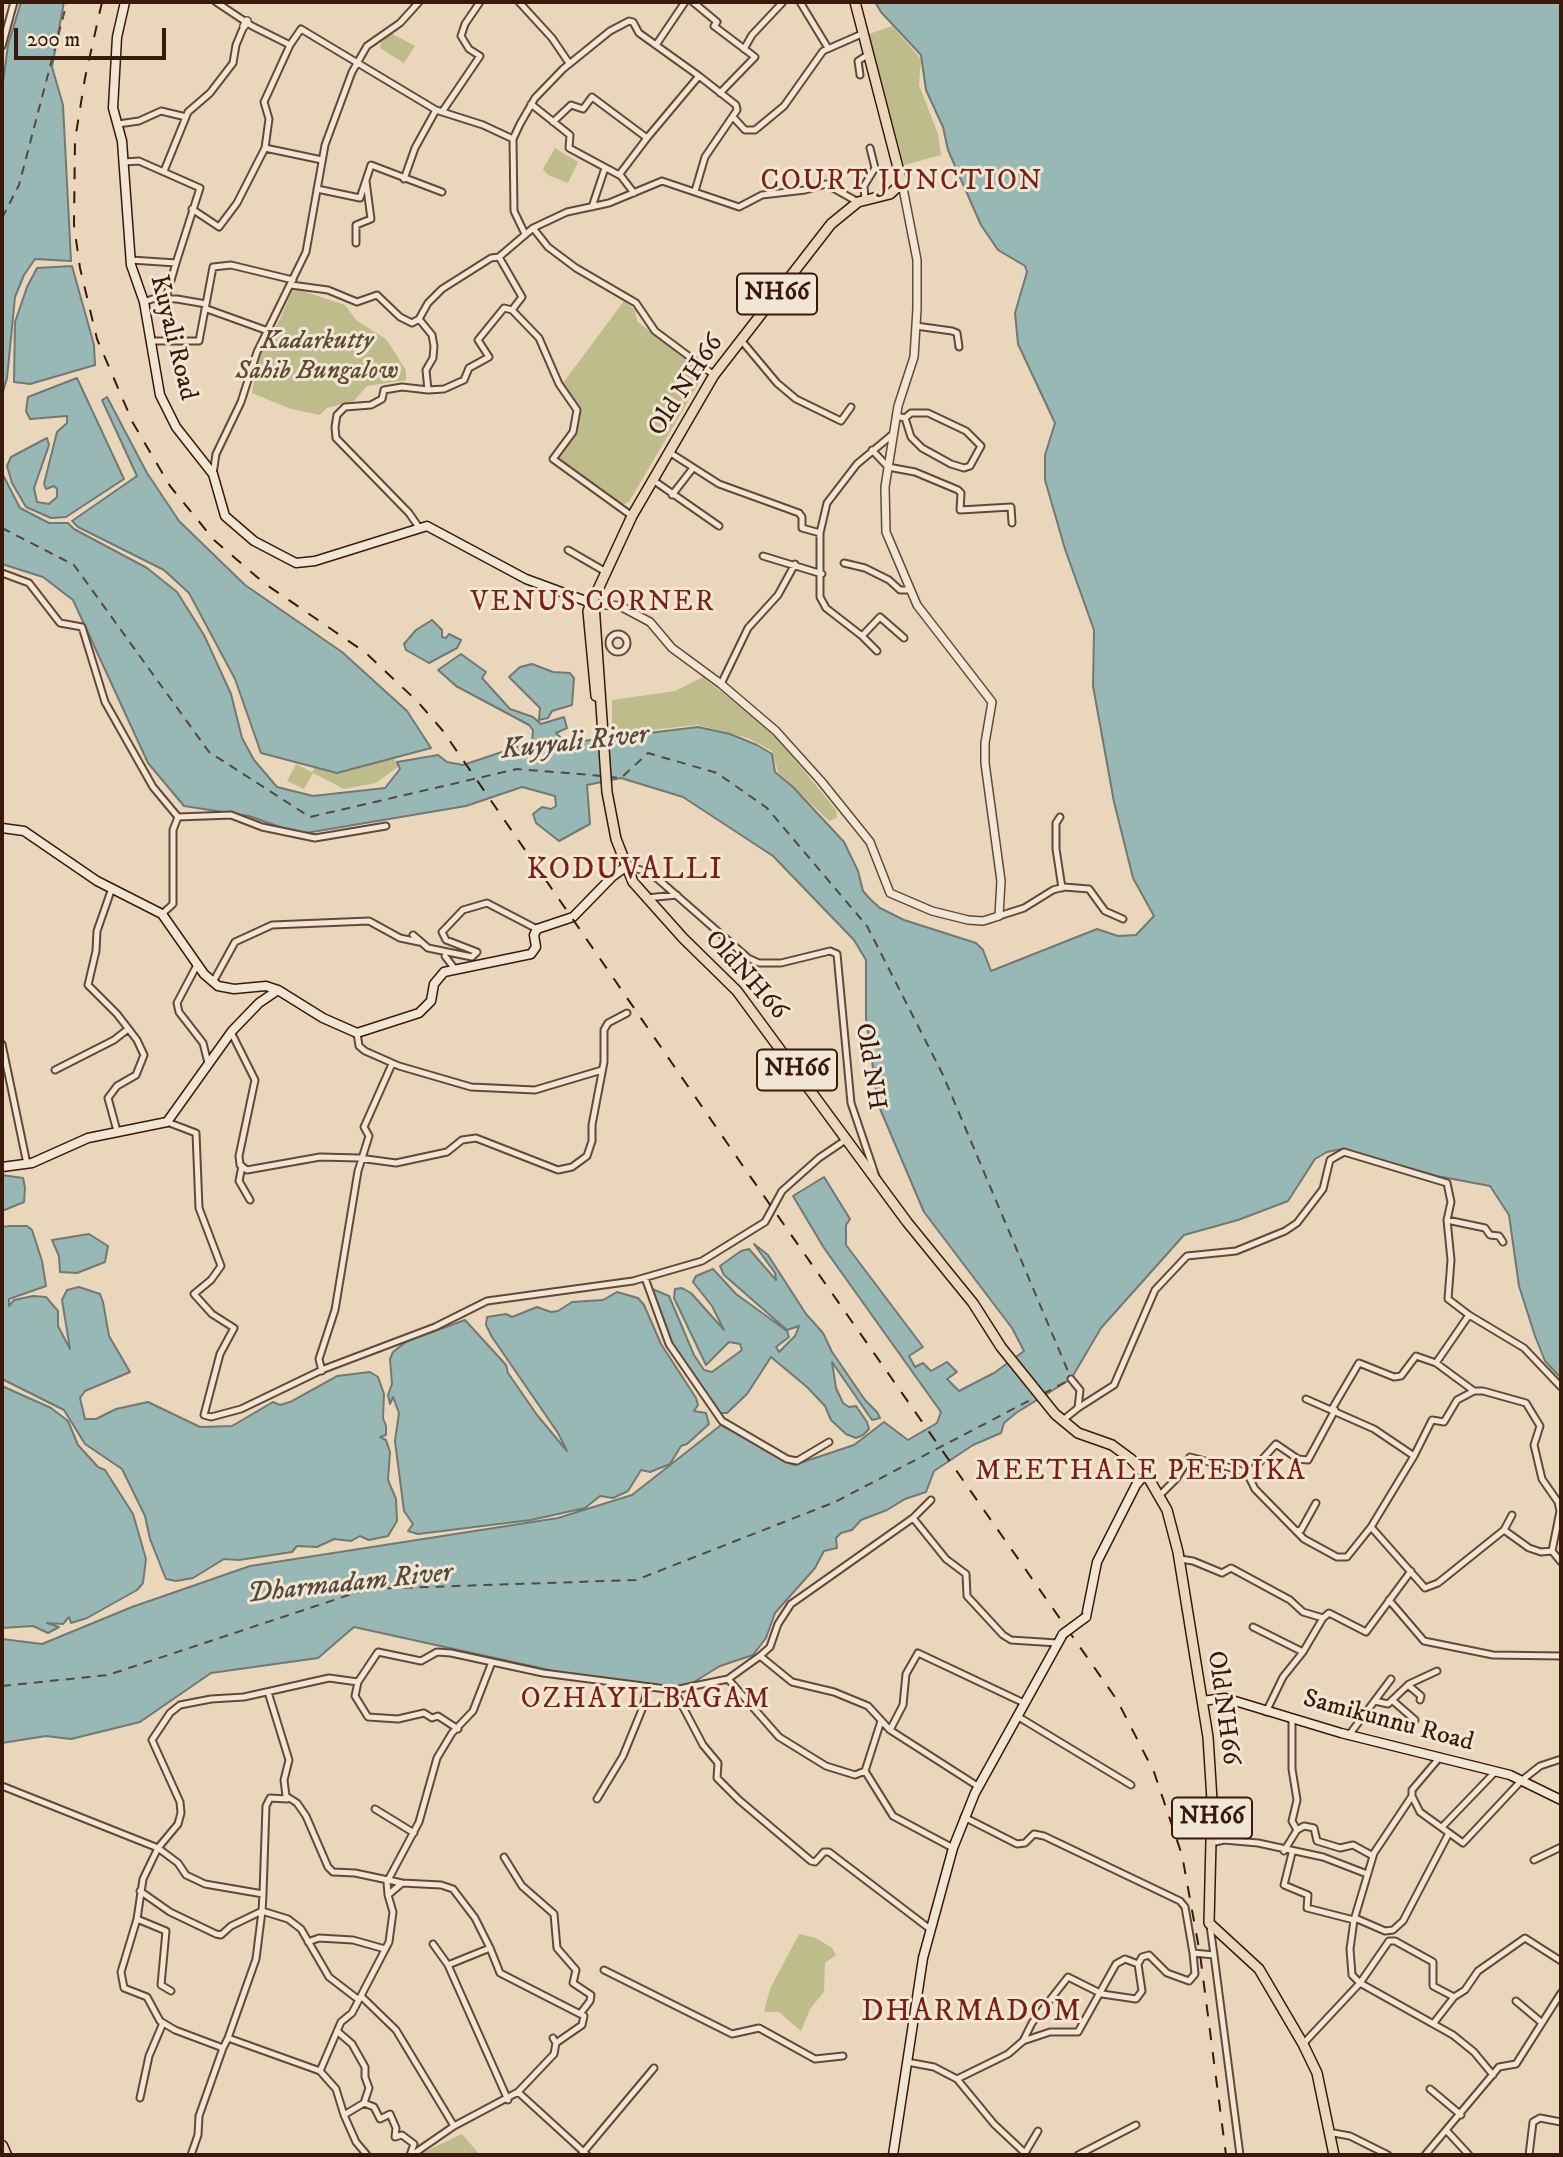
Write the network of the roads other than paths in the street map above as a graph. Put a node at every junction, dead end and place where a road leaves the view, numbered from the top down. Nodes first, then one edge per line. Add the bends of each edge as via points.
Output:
1 (14, 2) edge
2 (125, 2) edge
3 (216, 2) edge
4 (419, 2) edge
5 (480, 2) edge
6 (685, 2) edge
7 (695, 2) edge
8 (783, 2) edge
9 (800, 2) edge
10 (855, 2) edge
11 (522, 3) edge
12 (246, 23) junction
13 (864, 33) junction
14 (290, 45) junction
15 (2, 46) edge
16 (656, 46) junction
17 (828, 48) junction
18 (744, 49) junction
19 (869, 54) junction
20 (357, 62) junction
21 (569, 64) junction
22 (860, 75) dead end
23 (699, 76) junction
24 (720, 93) junction
25 (531, 104) junction
26 (439, 111) junction
27 (186, 117) junction
28 (733, 117) junction
29 (553, 122) junction
30 (118, 124) junction
31 (648, 138) junction
32 (513, 139) junction
33 (265, 148) junction
34 (870, 148) dead end
35 (322, 160) junction
36 (124, 162) junction
37 (605, 168) junction
38 (164, 172) junction
39 (619, 175) junction
40 (404, 179) junction
41 (366, 181) junction
42 (902, 183) junction
43 (317, 189) junction
44 (695, 191) junction
45 (442, 192) dead end
46 (634, 193) junction
47 (862, 201) junction
48 (592, 207) junction
49 (192, 209) junction
50 (533, 228) junction
51 (525, 234) junction
52 (356, 243) dead end
53 (499, 257) junction
54 (131, 260) junction
55 (176, 263) junction
56 (292, 283) junction
57 (166, 298) junction
58 (144, 302) junction
59 (207, 307) junction
60 (512, 310) junction
61 (419, 319) junction
62 (916, 326) junction
63 (268, 331) junction
64 (741, 340) junction
65 (150, 341) junction
66 (959, 347) dead end
67 (714, 375) junction
68 (428, 390) junction
69 (851, 407) dead end
70 (896, 416) junction
71 (905, 418) junction
72 (893, 434) junction
73 (872, 450) junction
74 (669, 453) junction
75 (888, 467) junction
76 (693, 468) junction
77 (213, 474) junction
78 (653, 480) junction
79 (672, 495) junction
80 (632, 516) junction
81 (1012, 523) dead end
82 (418, 526) junction
83 (719, 526) dead end
84 (820, 533) junction
85 (568, 550) dead end
86 (763, 556) dead end
87 (844, 563) dead end
88 (795, 564) junction
89 (606, 572) junction
90 (2, 573) edge
91 (822, 574) junction
92 (909, 590) junction
93 (594, 604) junction
94 (862, 636) junction
95 (596, 638) junction
96 (904, 638) dead end
97 (610, 639) dead end
98 (877, 651) dead end
99 (721, 684) junction
100 (600, 704) junction
101 (607, 792) joint
102 (177, 817) junction
103 (1060, 817) dead end
104 (386, 826) dead end
105 (2, 828) edge
106 (626, 866) junction
107 (111, 888) junction
108 (1062, 888) junction
109 (677, 895) junction
110 (646, 898) junction
111 (163, 914) junction
112 (999, 916) junction
113 (1123, 919) dead end
114 (537, 929) junction
115 (413, 935) dead end
116 (419, 942) junction
117 (445, 956) dead end
118 (197, 965) junction
119 (454, 968) junction
120 (212, 983) junction
121 (278, 990) junction
122 (627, 1013) dead end
123 (128, 1029) junction
124 (231, 1032) junction
125 (358, 1033) junction
126 (2, 1044) edge
127 (392, 1063) junction
128 (209, 1067) junction
129 (55, 1070) dead end
130 (602, 1070) junction
131 (167, 1122) junction
132 (117, 1131) junction
133 (848, 1139) junction
134 (361, 1158) junction
135 (27, 1164) junction
136 (242, 1166) junction
137 (2, 1167) edge
138 (876, 1179) junction
139 (250, 1200) dead end
140 (1447, 1220) junction
141 (1503, 1242) dead end
142 (645, 1278) junction
143 (1469, 1315) junction
144 (1001, 1347) joint
145 (1436, 1363) junction
146 (322, 1371) junction
147 (1071, 1379) dead end
148 (1561, 1387) edge
149 (1474, 1391) junction
150 (1306, 1399) dead end
151 (1078, 1408) junction
152 (1333, 1410) junction
153 (1059, 1417) junction
154 (829, 1442) dead end
155 (1414, 1456) junction
156 (1146, 1474) junction
157 (1248, 1475) junction
158 (1392, 1492) junction
159 (1159, 1496) junction
160 (1399, 1497) dead end
161 (932, 1500) dead end
162 (1316, 1503) dead end
163 (1512, 1515) dead end
164 (913, 1518) junction
165 (1371, 1527) junction
166 (1297, 1531) junction
167 (1504, 1531) junction
168 (1552, 1551) junction
169 (1180, 1559) junction
170 (1561, 1562) edge
171 (1411, 1571) junction
172 (1389, 1600) junction
173 (1323, 1618) junction
174 (1253, 1627) dead end
175 (1057, 1643) junction
176 (1303, 1652) junction
177 (760, 1656) junction
178 (1561, 1656) edge
179 (492, 1662) junction
180 (1437, 1671) dead end
181 (728, 1679) junction
182 (1391, 1679) dead end
183 (358, 1682) junction
184 (1408, 1685) junction
185 (648, 1687) junction
186 (674, 1690) junction
187 (268, 1692) junction
188 (1392, 1700) junction
189 (1420, 1700) dead end
190 (1202, 1701) junction
191 (1375, 1701) junction
192 (1024, 1703) junction
193 (1266, 1712) junction
194 (1017, 1716) junction
195 (1293, 1719) junction
196 (1415, 1720) dead end
197 (881, 1721) junction
198 (458, 1729) junction
199 (890, 1730) junction
200 (1349, 1735) junction
201 (1440, 1758) junction
202 (1561, 1759) edge
203 (865, 1771) junction
204 (1495, 1772) junction
205 (1521, 1781) junction
206 (1131, 1785) dead end
207 (2, 1786) edge
208 (979, 1787) junction
209 (1412, 1796) junction
210 (287, 1799) junction
211 (597, 1799) dead end
212 (1561, 1800) edge
213 (375, 1809) dead end
214 (964, 1817) junction
215 (1443, 1826) junction
216 (1297, 1830) junction
217 (414, 1833) junction
218 (1449, 1833) junction
219 (1211, 1843) junction
220 (1333, 1846) junction
221 (1561, 1847) edge
222 (158, 1848) junction
223 (953, 1848) junction
224 (1284, 1850) junction
225 (1292, 1853) junction
226 (1373, 1856) junction
227 (504, 1857) dead end
228 (1326, 1858) junction
229 (1534, 1860) dead end
230 (1367, 1874) junction
231 (387, 1882) junction
232 (402, 1883) junction
233 (140, 1891) junction
234 (263, 1895) junction
235 (388, 1895) junction
236 (261, 1911) junction
237 (137, 1919) junction
238 (1354, 1919) junction
239 (1209, 1923) junction
240 (930, 1929) junction
241 (308, 1942) junction
242 (433, 1944) dead end
243 (490, 1948) junction
244 (386, 1949) junction
245 (1193, 1953) junction
246 (1214, 1955) junction
247 (1561, 1961) edge
248 (1138, 1964) junction
249 (448, 1965) junction
250 (604, 1969) dead end
251 (1360, 1983) junction
252 (171, 1991) dead end
253 (1561, 1993) edge
254 (1102, 1994) junction
255 (1454, 1997) junction
256 (360, 1998) junction
257 (1516, 2001) dead end
258 (580, 2014) junction
259 (1541, 2022) junction
260 (163, 2023) junction
261 (1433, 2024) junction
262 (337, 2031) junction
263 (228, 2038) junction
264 (1023, 2041) junction
265 (1303, 2044) junction
266 (223, 2048) junction
267 (843, 2056) dead end
268 (907, 2062) junction
269 (654, 2068) dead end
270 (320, 2071) junction
271 (1493, 2075) junction
272 (957, 2079) junction
273 (1430, 2089) dead end
274 (518, 2092) junction
275 (140, 2098) dead end
276 (508, 2100) junction
277 (364, 2103) junction
278 (344, 2115) junction
279 (1461, 2115) junction
280 (1561, 2122) edge
281 (1136, 2125) dead end
282 (454, 2126) junction
283 (1447, 2130) junction
284 (1038, 2131) dead end
285 (1328, 2132) junction
286 (2, 2146) edge
287 (584, 2154) edge
288 (1026, 2154) edge
289 (6, 2155) edge
290 (191, 2155) edge
291 (367, 2155) edge
292 (411, 2155) edge
293 (893, 2155) edge
294 (1078, 2155) edge
295 (1240, 2155) edge
296 (1334, 2155) edge
297 (1388, 2155) edge
298 (1425, 2155) edge
299 (1469, 2155) edge
300 (1529, 2155) edge

1 - 15 street
2 - 30 main road, Kuyali Road via 113,80
3 - 12 street
4 - 20 street via 400,23 367,46
5 - 26 street via 461,36 480,56
6 - 16 street
7 - 18 street via 717,22 714,26
8 - 18 street via 751,35
9 - 17 street
10 - 13 main road
11 - 21 street
12 - 14 street
12 - 27 street via 233,63
13 - 17 street
13 - 19 main road
14 - 20 street via 301,29
14 - 33 street via 264,102 269,119
16 - 21 street via 633,22 626,22
16 - 23 street
17 - 28 street via 784,106 764,124 749,131
18 - 24 street via 755,57
19 - 22 street via 858,61
19 - 42 main road
20 - 26 street
20 - 35 street
21 - 25 street
23 - 24 street
23 - 31 street
24 - 28 street via 736,105
25 - 29 street
25 - 32 street
26 - 32 street
26 - 40 street via 415,148
27 - 30 street via 161,111
27 - 38 street
28 - 44 street via 705,157
29 - 31 street via 571,105 583,108 593,97
29 - 37 street via 570,135 569,148
30 - 36 main road, Kuyali Road
31 - 39 street
32 - 51 street via 514,211
33 - 35 street
33 - 49 street via 219,227
34 - 47 street via 875,168 864,186
35 - 43 street
36 - 38 street via 139,161
36 - 54 main road, Kuyali Road
37 - 39 street
37 - 48 street
38 - 49 street via 200,187
39 - 46 street
40 - 41 street via 371,165
40 - 45 street
41 - 43 street via 360,198
41 - 52 street via 371,219 356,225
42 - 47 main road, Old NH66 / NH66 via 891,194
42 - 62 street via 917,260
43 - 56 street via 308,247
44 - 46 street via 662,181
44 - 47 street via 739,207 762,195 826,184
46 - 48 street
47 - 64 main road, Old NH66 / NH66 via 831,224
48 - 50 street via 567,212
49 - 55 street
50 - 51 street
50 - 67 street via 548,247 576,268 636,303 655,331
51 - 53 street
53 - 60 street via 522,297
53 - 61 street via 442,289
54 - 55 street
54 - 58 main road, Kuyali Road
55 - 57 street
56 - 59 street via 231,265 213,267
56 - 61 street via 357,302 377,295 406,321
56 - 63 street
57 - 58 street
57 - 59 street
58 - 65 main road, Kuyali Road
59 - 63 street
59 - 65 street via 199,341
60 - 68 street via 505,308 480,336 479,344 489,357 475,364 457,384
60 - 80 street via 539,338 559,384 577,410 573,432 553,459
61 - 68 street via 435,346 426,370
62 - 66 street via 952,331
62 - 70 street via 914,357
63 - 77 street via 216,454
64 - 67 main road, Old NH66 / NH66
64 - 69 street via 796,399 841,421
65 - 77 main road, Kuyali Road via 156,382 166,409
67 - 74 main road, Old NH66 / NH66
68 - 82 street via 384,390 383,399 370,405 345,407 337,415 335,427 336,438
70 - 71 street
70 - 72 street
71 - 71 street via 911,437 951,464 970,466 981,446 978,439 950,421 928,413
72 - 73 street
72 - 75 street
73 - 75 street
73 - 84 street via 827,503
74 - 76 street
74 - 78 main road, Old NH66 / NH66
75 - 81 street via 915,472 958,491 960,510 1011,507
75 - 92 street via 886,532
76 - 79 street
76 - 84 street via 740,493 799,513 802,528
77 - 82 main road, Kuyali Road via 229,521 266,549 296,563 316,561
78 - 79 street
78 - 80 main road, Old NH66 / NH66
79 - 83 street
80 - 89 main road, Old NH66 / NH66
82 - 93 main road via 434,528 526,579
84 - 91 street
85 - 89 street
86 - 88 street
87 - 92 street
88 - 91 street
88 - 99 street via 778,595 748,628
89 - 93 main road, Old NH66 / NH66
90 - 102 street via 29,583 60,623 82,627 105,702 145,775
91 - 94 street via 820,597 826,608
92 - 112 street via 951,654 992,702 985,763 1000,881
93 - 95 main road, Old NH66 / NH66
93 - 99 street via 633,610 650,621 681,656
93 - 100 main road, Old NH66 / NH66 via 588,614 589,637
94 - 96 street via 880,617
94 - 98 street
95 - 97 street
95 - 100 main road, Old NH66 / NH66
99 - 112 street via 776,731 821,781 870,842 890,892 932,911 968,920
100 - 101 main road, Old NH66 / NH66
101 - 106 main road, OldNH66 / NH66
102 - 104 street via 242,817 262,827 314,838
102 - 111 street via 173,904
103 - 108 street via 1056,849
105 - 107 main road via 24,831
106 - 109 street, Old NH via 651,873
106 - 110 main road, OldNH66 / NH66
106 - 114 main road via 573,917
107 - 111 main road
107 - 123 street via 97,930 88,985
108 - 112 street
108 - 113 street via 1089,889 1105,911
109 - 110 street
109 - 138 street, Old NH via 759,963 781,963 831,951 837,954 851,1103
110 - 133 main road, OldNH66 / NH66 via 737,992
111 - 118 main road
114 - 116 street via 497,906 478,904 463,911 442,932 446,940 477,955 467,957
114 - 119 main road via 531,954
115 - 116 street
116 - 120 street via 400,938 369,921 272,925 234,942
117 - 119 street
118 - 120 main road
118 - 128 street via 177,1003 203,1044
119 - 125 main road via 437,979 426,1008
120 - 121 main road via 229,989 251,985
121 - 124 main road
121 - 125 main road
122 - 130 street via 604,1030
123 - 129 street
123 - 132 street via 144,1055 136,1075 117,1086 108,1098
124 - 128 main road
124 - 136 street via 255,1080 239,1156
125 - 127 street via 359,1046
126 - 135 street
127 - 130 street via 471,1087 522,1091
127 - 134 street via 364,1127 369,1136
128 - 131 main road
130 - 134 street via 592,1140 587,1156 572,1167 558,1170 475,1138 462,1140 447,1152 408,1162
131 - 132 main road
131 - 146 street via 196,1133 199,1212 221,1266 194,1294 212,1314 234,1328 220,1353 204,1415 222,1416
132 - 135 main road
133 - 138 main road, OldNH66 / NH66
133 - 142 street via 782,1191 765,1222 702,1261
134 - 136 street via 320,1157 247,1170
134 - 146 street via 335,1310 319,1359
135 - 137 main road
136 - 139 street via 239,1181
138 - 144 main road, OldNH66 / NH66 via 974,1303
140 - 141 street via 1485,1228
140 - 143 street via 1448,1299
140 - 151 street via 1451,1202 1443,1181 1345,1152 1335,1156 1328,1165 1323,1189 1291,1227 1236,1251 1187,1256 1155,1290 1114,1385
142 - 146 street via 487,1301
142 - 154 street via 669,1344 722,1421 797,1461
143 - 145 street
143 - 148 street via 1524,1348
144 - 153 main road, Old NH66 / NH66
145 - 149 street
145 - 152 street via 1416,1356 1401,1376 1394,1377 1359,1363
147 - 151 street via 1080,1390
149 - 155 street via 1457,1400 1444,1422 1432,1420
149 - 168 street via 1526,1403 1540,1426 1534,1445 1542,1479 1556,1497 1559,1511
150 - 152 street
151 - 153 street
152 - 155 street via 1374,1429
152 - 157 street via 1308,1460 1298,1459 1276,1444
153 - 156 main road, Old NH66 / NH66 via 1078,1433 1112,1445
155 - 158 street
156 - 159 main road, Old NH66 / NH66
156 - 175 main road, bridge via 1097,1562 1086,1617
157 - 159 street via 1190,1457
157 - 166 street via 1255,1489
158 - 160 street
158 - 165 street
159 - 169 main road, Old NH66 / NH66
161 - 164 street
162 - 166 street
163 - 167 street
164 - 175 street via 946,1559 966,1574 968,1596 1003,1634 1011,1640
164 - 177 street via 791,1604 770,1647
165 - 166 street via 1342,1559
165 - 171 street
167 - 168 street via 1529,1548
167 - 171 street via 1438,1583 1422,1587
168 - 170 street
169 - 173 street via 1222,1573 1231,1568 1303,1612
169 - 190 main road, Old NH66 / NH66
171 - 172 street
172 - 173 street via 1366,1632 1329,1613
172 - 178 street via 1424,1641 1493,1655
173 - 176 street
174 - 176 street
175 - 192 main road
176 - 193 street via 1283,1677
177 - 181 street
177 - 197 street via 792,1682 861,1702
179 - 183 street via 442,1652 415,1661 378,1652
179 - 185 street
179 - 198 street via 473,1711
180 - 184 street
181 - 186 street
181 - 203 street via 779,1737 826,1766 855,1775
182 - 191 street
183 - 187 street via 329,1678
183 - 198 street via 355,1696 368,1717 398,1719 424,1713
184 - 188 street
184 - 189 street
185 - 186 street
185 - 211 street via 623,1756
186 - 240 street via 703,1745 718,1763 716,1776 739,1800 811,1861 829,1852
187 - 210 street via 289,1760 284,1780
187 - 222 street via 180,1705 162,1724 152,1740 181,1813 178,1824
188 - 191 street via 1385,1704
188 - 196 street
190 - 193 main road, Samikunnu Road via 1225,1698
190 - 219 main road, Old NH66 / NH66 via 1212,1800
191 - 200 street
192 - 194 main road
192 - 199 street via 918,1653 906,1674 903,1705
193 - 195 main road, Samikunnu Road
194 - 206 street
194 - 208 main road
195 - 200 main road, Samikunnu Road
195 - 216 street via 1297,1800 1292,1821
197 - 199 street
197 - 203 street
198 - 217 street via 437,1758
199 - 208 street
200 - 201 main road, Samikunnu Road
201 - 204 main road, Samikunnu Road
201 - 209 street via 1412,1790
202 - 205 street via 1540,1766
203 - 223 street via 893,1816
204 - 205 main road, Samikunnu Road
204 - 215 street
205 - 212 main road, Samikunnu Road
205 - 218 street via 1463,1843
207 - 222 street
208 - 214 main road
209 - 215 street via 1420,1812
209 - 226 street
210 - 231 street via 303,1811 333,1872
210 - 234 street via 270,1798 266,1806
213 - 217 street
214 - 223 main road
214 - 245 street via 1017,1844 1034,1834 1044,1836 1180,1901
215 - 218 street
216 - 220 street via 1314,1828 1317,1840
216 - 224 street
217 - 231 street
218 - 238 street via 1403,1922 1385,1931
219 - 224 street via 1237,1840
219 - 239 main road, Old NH66 / NH66
220 - 226 street via 1353,1845
220 - 228 street
221 - 229 street
222 - 233 street
222 - 234 street via 186,1875 205,1884
223 - 240 main road
224 - 225 street
225 - 228 street
225 - 238 street via 1284,1885 1308,1895 1307,1908
226 - 230 street
227 - 258 street via 522,1886 554,1914 557,1948 576,1970 573,1983 591,1995
228 - 230 street
230 - 238 street
231 - 232 street
231 - 235 street
232 - 235 street
232 - 243 street via 453,1889
233 - 236 street via 170,1912 221,1935
233 - 237 street
234 - 236 street
235 - 244 street via 393,1912
236 - 241 street via 288,1919
236 - 263 street via 256,1959
237 - 252 street via 166,1931 161,1985
237 - 260 street via 121,1972 124,1988 147,1997
238 - 251 street via 1352,1975
239 - 246 street
239 - 265 main road via 1259,1969
240 - 268 main road
241 - 244 street via 319,1938 353,1940
241 - 256 street via 330,1977
242 - 249 street
243 - 249 street
243 - 258 street via 500,1973
244 - 256 street
245 - 246 street
245 - 248 street via 1195,1975 1189,1981 1167,1973 1149,1955
246 - 295 street
247 - 255 street via 1525,1938 1478,1971
248 - 254 street via 1125,1959 1118,1962
248 - 254 street via 1140,1996 1120,1999
249 - 276 street
250 - 267 street via 732,2034 759,2028 815,2059
251 - 255 street via 1389,1941 1395,1941 1433,1962 1433,1986
251 - 261 street
251 - 265 street
253 - 259 street
254 - 264 street via 1078,2032 1050,2032
254 - 264 street via 1068,1977
255 - 261 street
256 - 262 street
256 - 282 street via 396,2030
257 - 259 street
258 - 274 street via 585,2018 582,2025 554,2040 554,2054
259 - 271 street via 1516,2064 1499,2067
260 - 266 street
260 - 275 street via 149,2056
261 - 271 street via 1465,2043
262 - 270 street
262 - 277 street via 352,2044 365,2067 369,2088
263 - 266 street
263 - 270 street
264 - 272 street via 1012,2052
265 - 285 main road via 1317,2073
266 - 290 street via 199,2116
268 - 272 street via 934,2067
268 - 293 main road
269 - 287 street
270 - 278 street via 337,2089
271 - 279 street
272 - 288 street via 993,2124
273 - 279 street
274 - 276 street
274 - 287 street
276 - 282 street
277 - 278 street
277 - 292 street via 374,2107 380,2119 390,2114 395,2137 402,2135 414,2144
278 - 291 street
279 - 283 street
280 - 300 street via 1540,2118 1533,2122
281 - 294 street
282 - 292 street
283 - 298 street
283 - 299 street
284 - 288 street
285 - 296 main road
285 - 297 street via 1350,2136
286 - 289 highway

